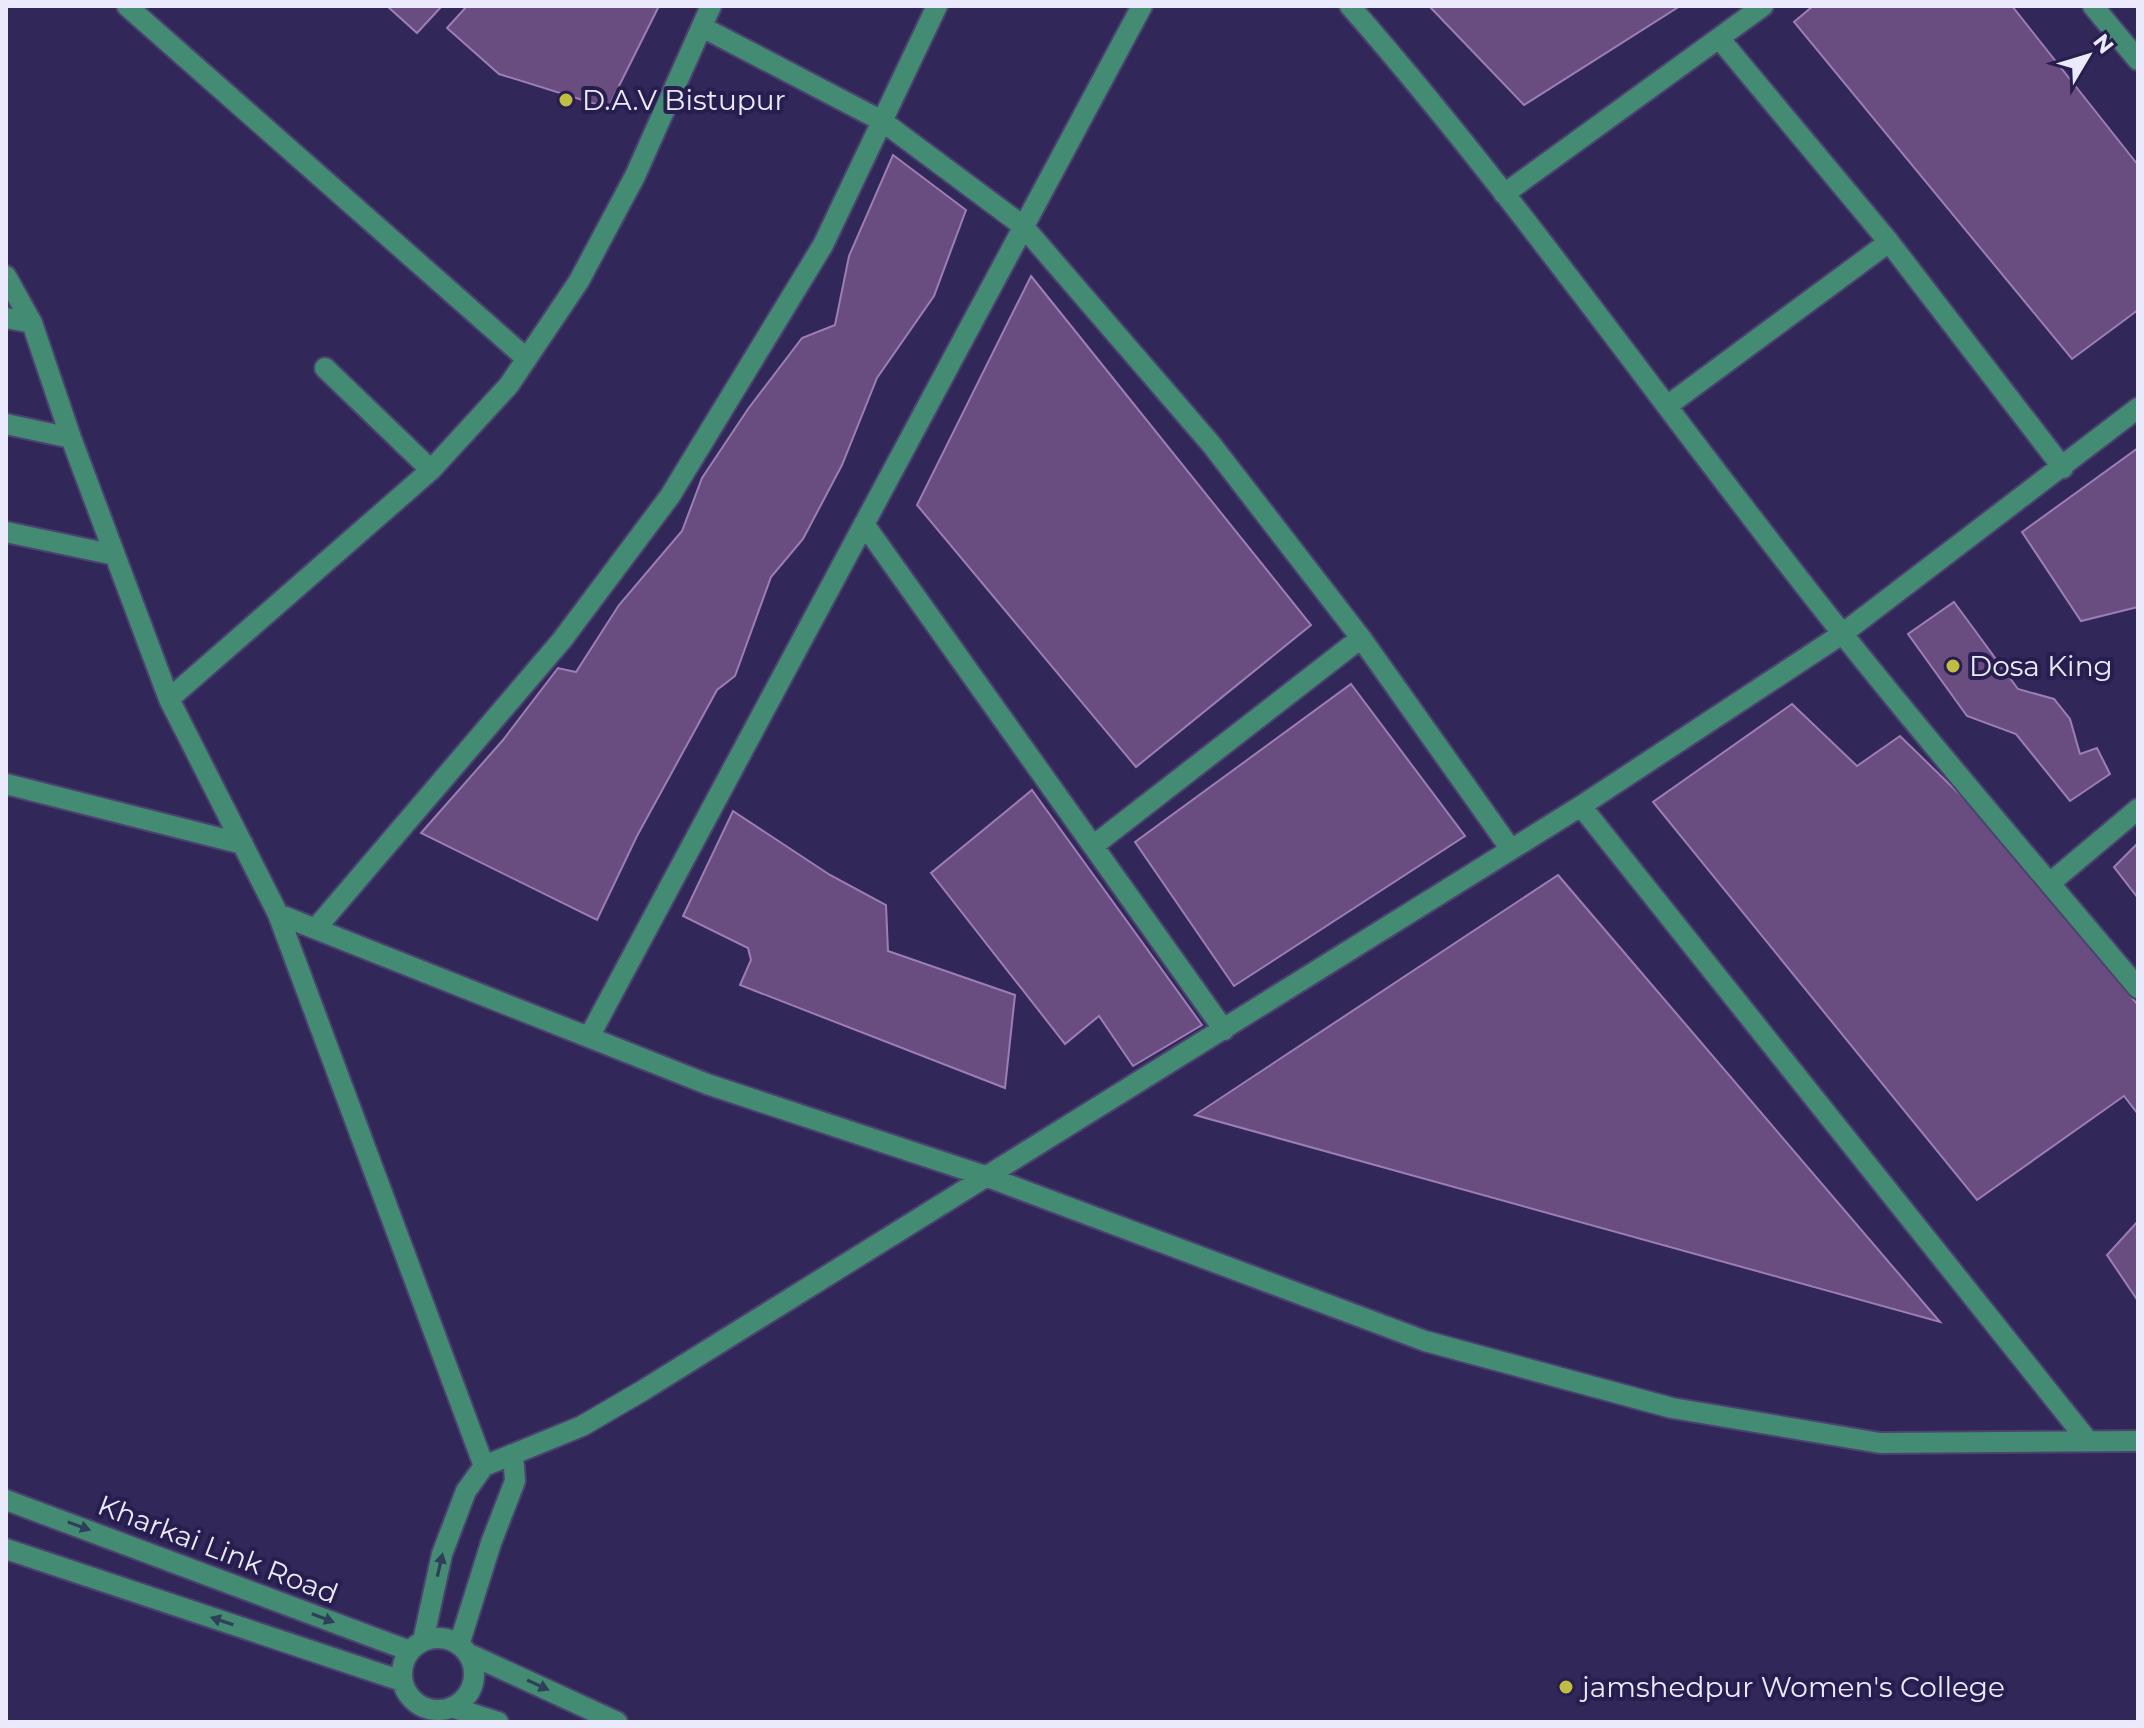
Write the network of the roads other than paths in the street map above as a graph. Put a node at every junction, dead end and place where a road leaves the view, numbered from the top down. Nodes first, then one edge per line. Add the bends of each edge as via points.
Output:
1 (127, 6) edge
2 (711, 6) edge
3 (937, 6) edge
4 (1142, 6) edge
5 (1350, 6) edge
6 (1763, 6) edge
7 (2093, 6) edge
8 (702, 27) junction
9 (1719, 38) junction
10 (2138, 60) edge
11 (882, 121) junction
12 (1504, 194) junction
13 (1023, 226) junction
14 (1889, 242) junction
15 (6, 276) edge
16 (6, 318) edge
17 (32, 323) junction
18 (527, 359) junction
19 (325, 368) dead end
20 (1667, 406) junction
21 (2138, 408) edge
22 (6, 424) edge
23 (71, 438) junction
24 (2063, 468) junction
25 (431, 470) junction
26 (864, 524) junction
27 (6, 532) edge
28 (115, 555) junction
29 (1842, 634) junction
30 (1361, 638) junction
31 (169, 699) junction
32 (6, 784) edge
33 (1581, 806) junction
34 (2138, 809) edge
35 (243, 844) junction
36 (1093, 846) junction
37 (1510, 848) junction
38 (2050, 883) junction
39 (278, 914) junction
40 (317, 927) junction
41 (2138, 988) edge
42 (1224, 1030) junction
43 (589, 1037) junction
44 (985, 1176) junction
45 (2088, 1441) junction
46 (2138, 1441) edge
47 (513, 1454) junction
48 (484, 1466) junction
49 (6, 1500) edge
50 (6, 1549) edge
51 (417, 1646) junction
52 (463, 1649) junction
53 (402, 1681) junction
54 (454, 1708) junction
55 (498, 1722) edge
56 (617, 1722) edge

1 - 18 street
2 - 8 street
3 - 11 street
4 - 13 street
5 - 12 street
6 - 9 street
7 - 10 street
8 - 11 street
8 - 18 street via 635,176 579,281
9 - 12 street
9 - 14 street
11 - 13 street
11 - 40 street via 823,245 670,496 562,640
12 - 20 street
13 - 26 street
13 - 30 street via 1211,444
14 - 20 street
14 - 24 street
15 - 17 street
16 - 17 street
17 - 23 street
18 - 25 street
19 - 25 street
20 - 29 street
21 - 24 street
22 - 23 street
23 - 28 street
24 - 29 street
25 - 31 street
26 - 36 street
26 - 43 street
27 - 28 street
28 - 31 street
29 - 33 street
29 - 38 street
30 - 36 street
30 - 37 street
31 - 35 street
32 - 35 street
33 - 37 street
33 - 45 street
34 - 38 street
35 - 39 street
36 - 42 street
37 - 42 street
38 - 41 street
39 - 40 street
39 - 48 street
40 - 43 street
42 - 44 street
43 - 44 street via 707,1084
44 - 45 street via 1425,1341 1672,1408 1880,1443
44 - 47 street via 642,1391 582,1426
45 - 46 street
47 - 48 street
47 - 52 street via 515,1481 491,1543
51 -> 48 street via 442,1554 466,1491
49 -> 51 street, Kharkai Link Road
53 -> 50 street
51 - 52 street, Kharkai Link Road via 448,1639
51 - 53 street via 403,1665
52 - 54 street via 474,1667 474,1683
52 -> 56 street, Kharkai Link Road
53 - 54 street via 422,1707
54 - 55 street

